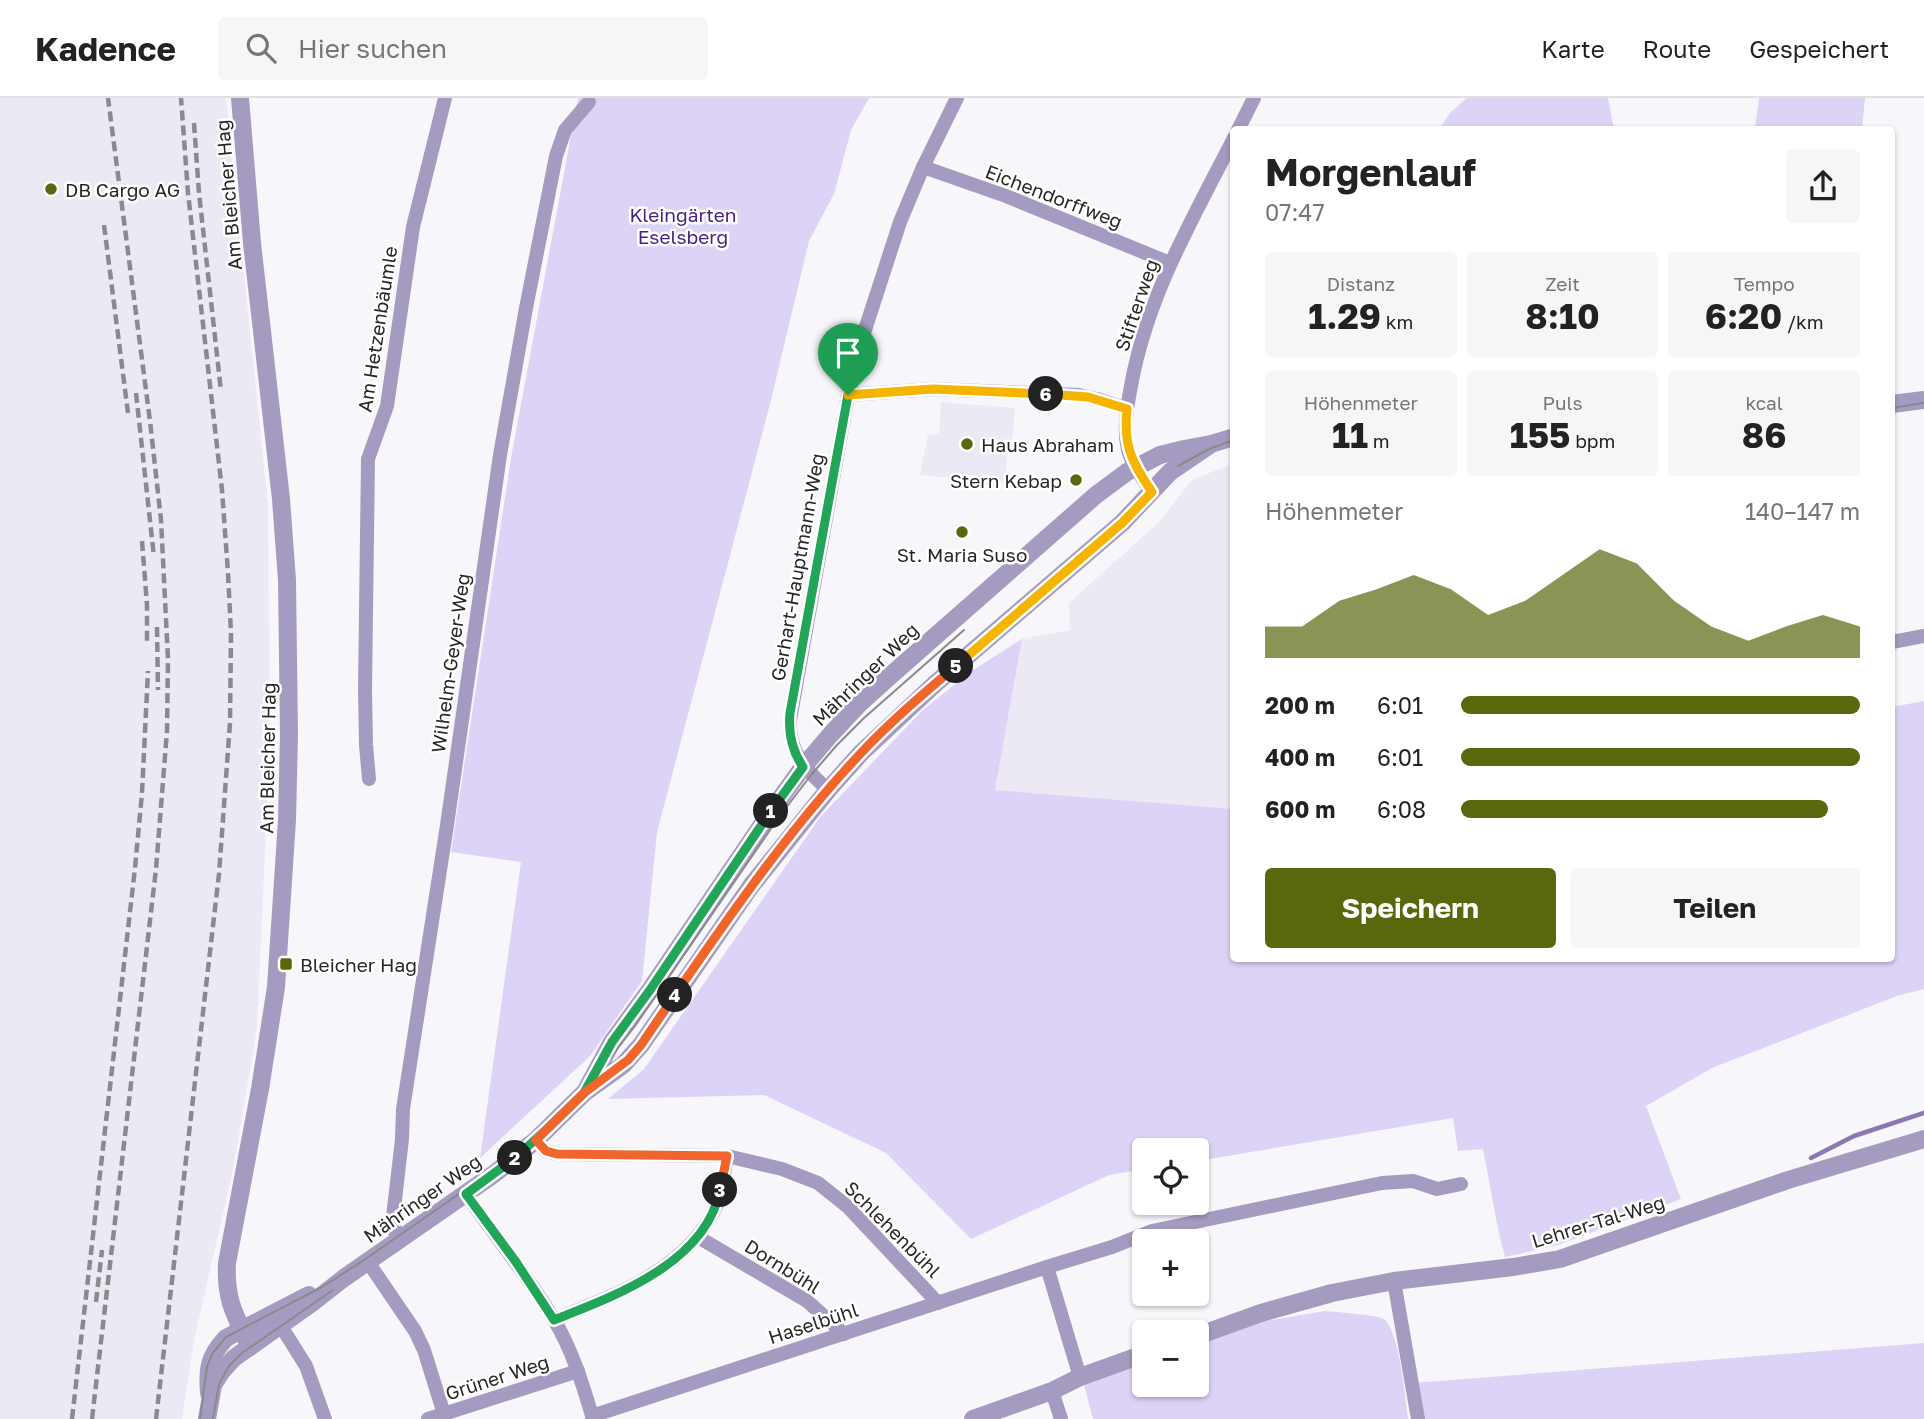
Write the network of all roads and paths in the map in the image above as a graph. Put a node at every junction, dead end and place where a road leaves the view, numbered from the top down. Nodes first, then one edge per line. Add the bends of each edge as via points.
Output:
1 (240, 98) edge
2 (445, 98) edge
3 (957, 98) edge
4 (1254, 98) edge
5 (589, 102) dead end
6 (1240, 126) edge
7 (1230, 146) edge
8 (923, 167) junction
9 (1170, 263) junction
10 (848, 395) junction
11 (1924, 400) edge
12 (1895, 404) edge
13 (1127, 409) junction
14 (1230, 438) edge
15 (1211, 444) junction
16 (1136, 467) junction
17 (1152, 492) junction
18 (1924, 636) edge
19 (1895, 641) edge
20 (803, 767) junction
21 (369, 779) dead end
22 (828, 790) junction
23 (584, 1093) junction
24 (1924, 1139) edge
25 (536, 1140) junction
26 (727, 1156) junction
27 (1461, 1184) dead end
28 (466, 1194) junction
29 (698, 1237) junction
30 (400, 1239) junction
31 (368, 1262) junction
32 (1046, 1267) junction
33 (344, 1278) junction
34 (1394, 1280) junction
35 (938, 1303) junction
36 (554, 1320) junction
37 (281, 1326) junction
38 (242, 1329) junction
39 (1209, 1332) edge
40 (844, 1334) junction
41 (250, 1347) junction
42 (1132, 1358) edge
43 (578, 1371) junction
44 (1080, 1377) junction
45 (1052, 1391) junction
46 (209, 1398) junction
47 (444, 1414) junction
48 (593, 1418) edge
49 (207, 1419) edge
50 (325, 1419) edge
51 (428, 1419) edge
52 (973, 1419) edge
53 (1061, 1419) edge
54 (1418, 1419) edge

1 - 38 street, Am Bleicher Hag via 281,499 289,661 287,820 276,987 227,1263 229,1300
2 - 21 street, Am Hetzenbäumle via 413,227 387,406 368,459 365,690
3 - 8 street, Gerhart-Hauptmann-Weg
4 - 6 street
5 - 30 street, Wilhelm-Geyer-Weg via 565,131 556,156 500,455 403,1109 393,1217
7 - 9 street, Stifterweg
8 - 9 street, Eichendorffweg
8 - 10 street, Gerhart-Hauptmann-Weg via 884,270
9 - 13 street, Stifterweg via 1142,337
10 - 13 street via 933,389 1079,396
10 - 20 street, Gerhart-Hauptmann-Weg via 790,713 791,741
11 - 12 street
13 - 16 street, Stifterweg via 1127,447
14 - 15 street, Mähringer Weg
15 - 16 street, Mähringer Weg via 1169,452
15 - 17 street, Mähringer Weg via 1170,472
16 - 17 street, Stifterweg
16 - 20 street, Mähringer Weg via 1096,495 890,676
17 - 22 street, Mähringer Weg via 896,718
18 - 19 street
20 - 22 street
20 - 23 street, Mähringer Weg via 612,1042
22 - 23 street, Mähringer Weg via 736,905 641,1045 623,1065
23 - 25 street, Mähringer Weg
24 - 34 street, Lehrer-Tal-Weg via 1788,1180 1560,1259
25 - 26 street, Schlehenbühl via 546,1151 557,1154
25 - 28 street, Mähringer Weg
26 - 29 street via 718,1203
26 - 35 street, Schlehenbühl via 818,1183 848,1207
27 - 32 street, Haselbühl via 1437,1188 1413,1181 1382,1183 1152,1231
28 - 30 street, Mähringer Weg
28 - 36 street
29 - 36 street via 665,1266 624,1292
29 - 40 street, Dornbühl via 807,1301
30 - 31 street, Mähringer Weg
31 - 33 street, Mähringer Weg
31 - 47 street via 415,1331
32 - 35 street, Haselbühl
32 - 44 street
33 - 37 street, Mähringer Weg
33 - 38 street, Mähringer Weg
34 - 39 street, Lehrer-Tal-Weg via 1332,1293
34 - 54 street
35 - 40 street, Haselbühl
36 - 43 street
37 - 41 street, Mähringer Weg
37 - 50 street via 306,1366
38 - 41 street, Am Bleicher Hag
38 - 46 street via 212,1357
40 - 48 street, Haselbühl
41 - 46 street via 222,1371
42 - 44 street
43 - 47 street, Grüner Weg
43 - 48 street
44 - 45 street
45 - 52 street
45 - 53 street
46 - 49 street
47 - 51 street, Grüner Weg

